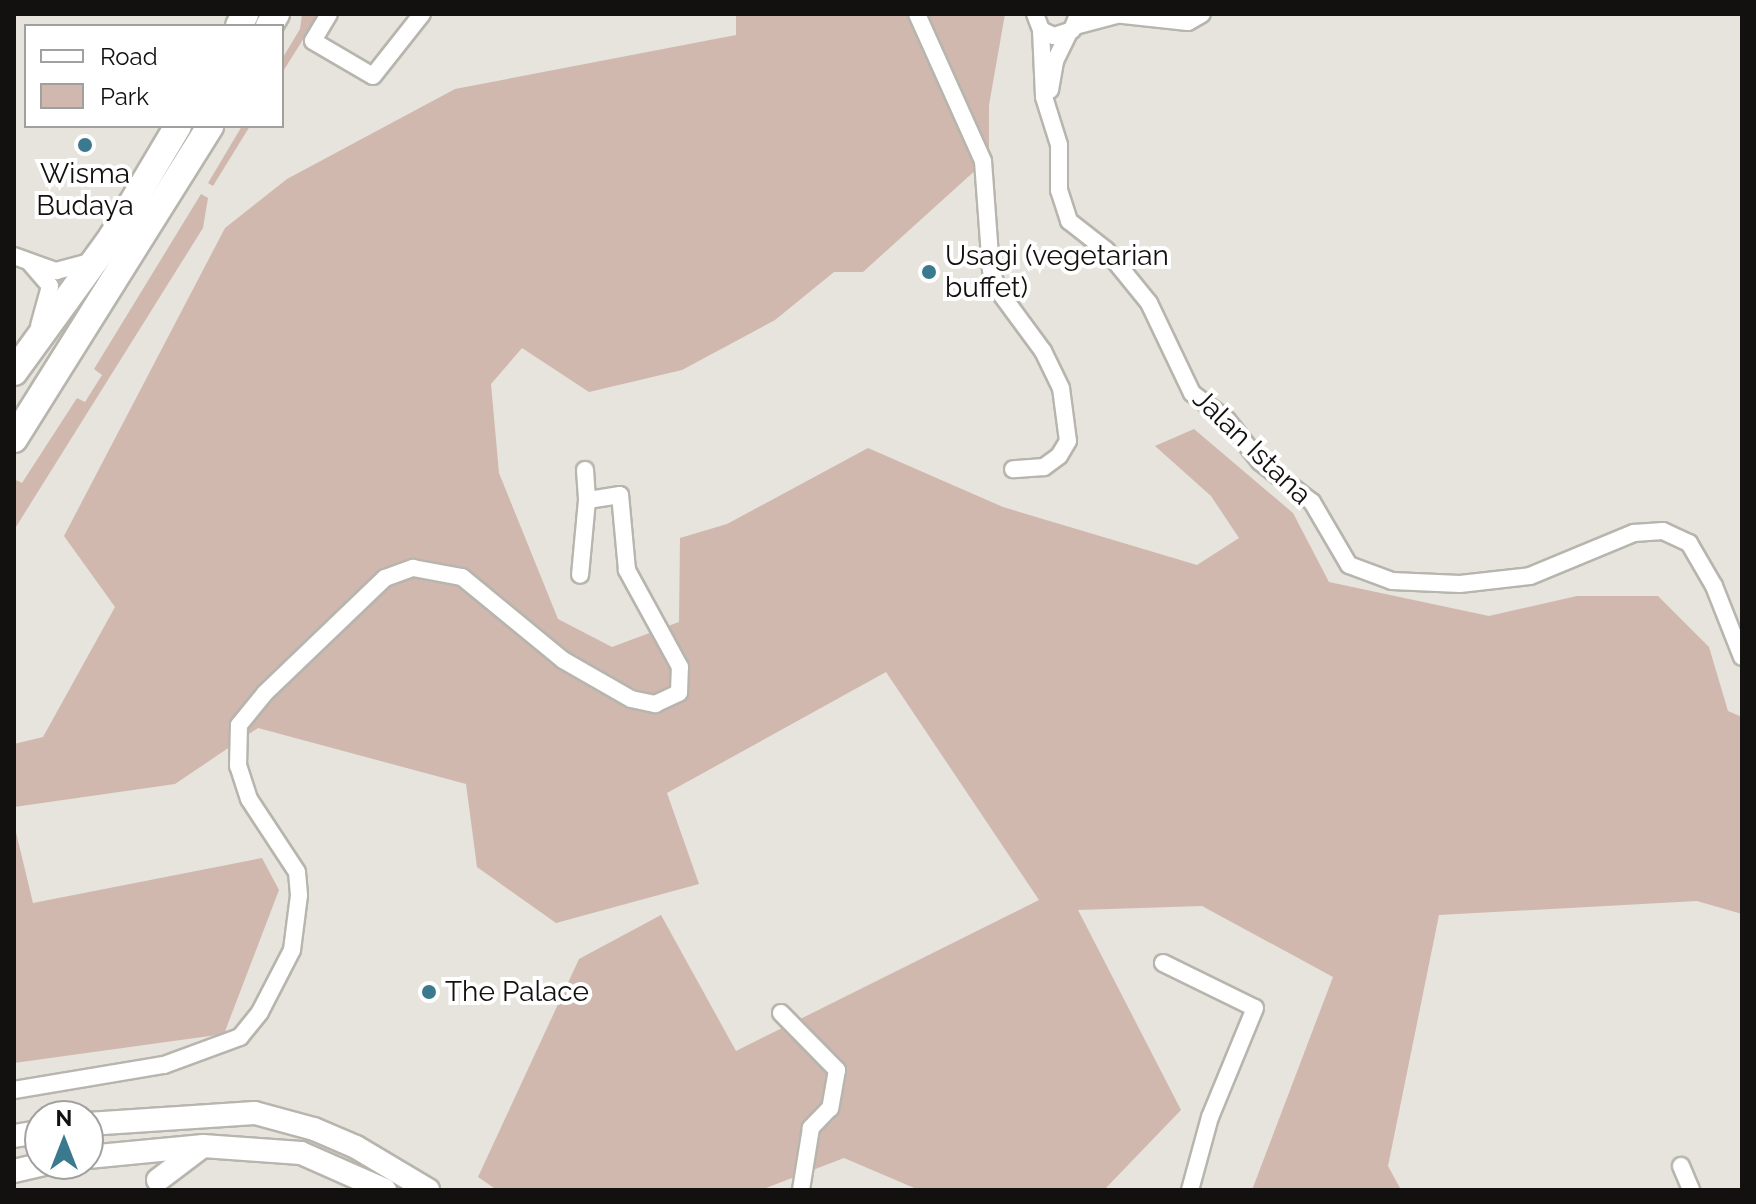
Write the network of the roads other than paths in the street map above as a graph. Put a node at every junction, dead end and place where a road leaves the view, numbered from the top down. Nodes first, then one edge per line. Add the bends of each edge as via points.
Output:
1 (329, 14) edge
2 (422, 14) edge
3 (917, 14) edge
4 (1116, 14) edge
5 (1202, 14) edge
6 (1038, 22) edge
7 (1074, 24) edge
8 (1048, 103) junction
9 (177, 128) edge
10 (209, 128) edge
11 (14, 256) edge
12 (90, 262) junction
13 (31, 264) junction
14 (34, 341) junction
15 (14, 372) edge
16 (14, 439) edge
17 (1013, 469) dead end
18 (585, 470) dead end
19 (587, 500) junction
20 (580, 575) dead end
21 (1742, 657) edge
22 (1163, 963) dead end
23 (781, 1013) dead end
24 (14, 1090) edge
25 (104, 1123) edge
26 (104, 1133) edge
27 (203, 1146) junction
28 (152, 1150) junction
29 (104, 1155) edge
30 (1681, 1166) dead end
31 (158, 1180) dead end
32 (385, 1190) edge
33 (428, 1190) edge
34 (801, 1190) edge
35 (1190, 1190) edge
36 (1691, 1190) edge

1 - 2 street via 313,41 373,76
3 - 17 street via 979,148 991,270 998,290 1043,351 1061,388 1068,441 1044,467
4 - 5 street via 1188,22
4 - 7 street
6 - 7 street via 1054,36
6 - 8 street, Jalan Istana
7 - 8 street via 1055,61
8 - 21 street, Jalan Istana via 1059,145 1061,207 1069,221 1106,250 1149,303 1192,393 1227,420 1260,462 1312,502 1349,565 1392,581 1460,584 1530,576 1634,533 1663,531 1689,543 1714,586
9 - 12 main road via 112,237
10 - 16 main road
11 - 13 street
12 - 13 street via 68,272
12 - 14 main road
13 - 14 street via 50,286
14 - 15 main road
18 - 19 street
19 - 20 street
19 - 24 street via 620,495 627,570 680,667 679,693 655,704 631,699 563,660 462,577 413,568 385,578 265,693 239,725 241,777 297,872 299,895 292,950 279,981 240,1037 164,1065
22 - 35 street via 1255,1008 1210,1117
23 - 34 street via 837,1070 830,1108 811,1128
25 - 33 main road via 255,1113 314,1129
26 - 28 main road via 138,1132
27 - 28 main road
27 - 31 main road
27 - 32 main road via 301,1153
28 - 29 main road
30 - 36 street

